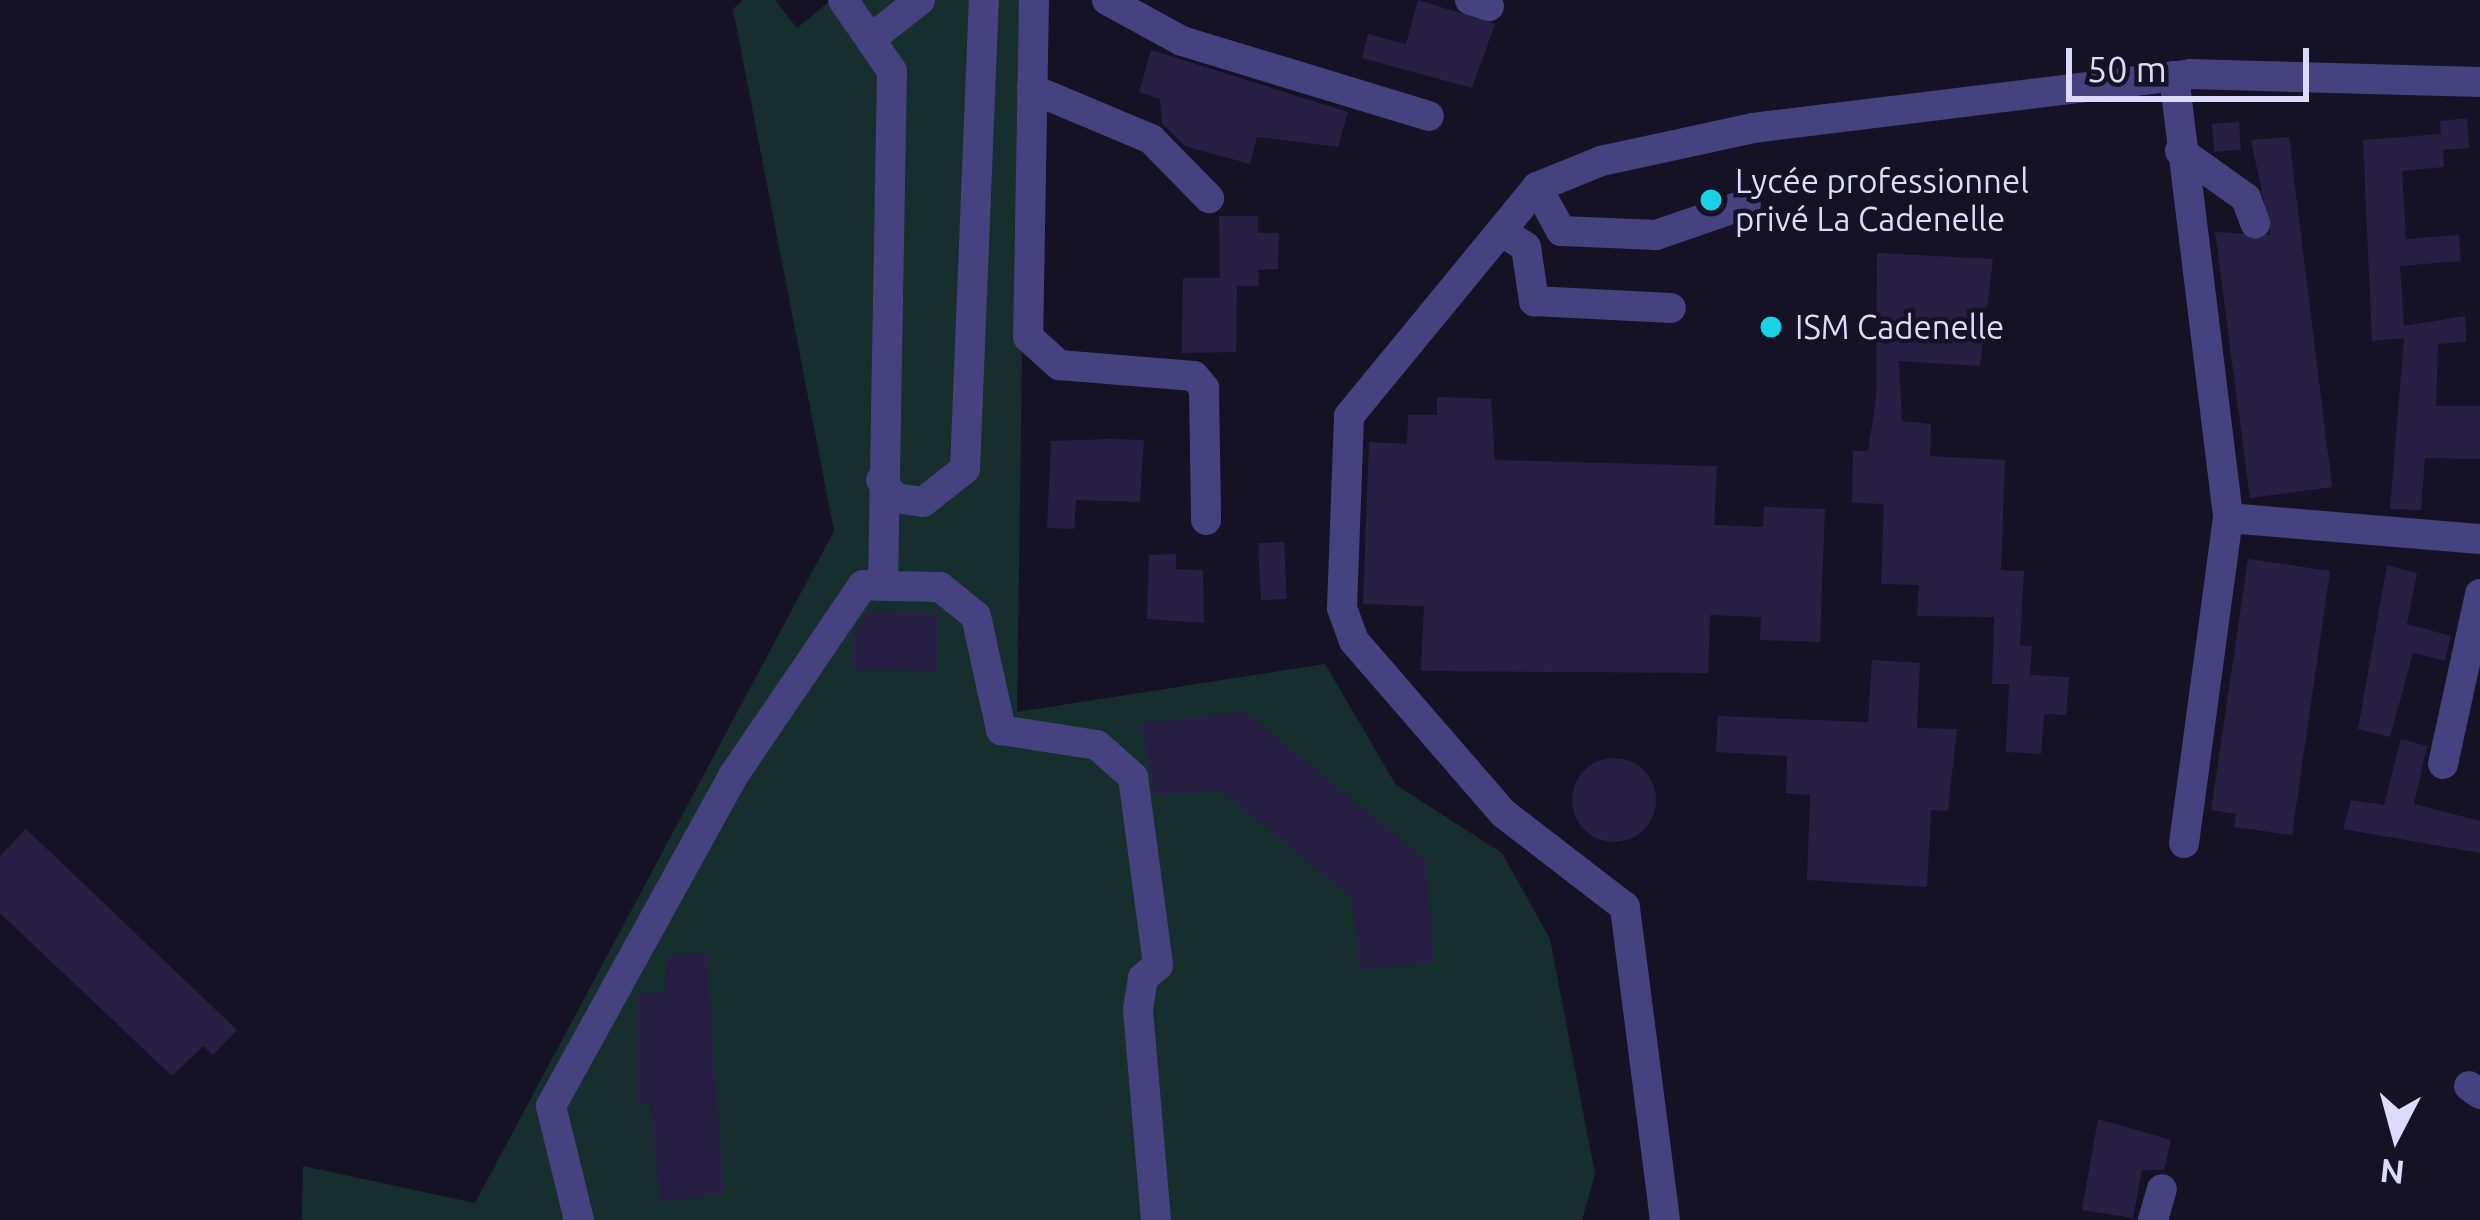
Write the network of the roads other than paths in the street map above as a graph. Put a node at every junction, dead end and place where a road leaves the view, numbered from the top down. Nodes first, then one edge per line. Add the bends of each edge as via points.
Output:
1 (843, 0) edge
2 (920, 0) edge
3 (984, 0) edge
4 (1034, 0) edge
5 (1107, 0) edge
6 (873, 37) junction
7 (2174, 76) junction
8 (2480, 82) edge
9 (1032, 89) junction
10 (1429, 116) dead end
11 (2180, 151) junction
12 (1537, 188) junction
13 (1209, 198) dead end
14 (1746, 205) dead end
15 (2255, 223) dead end
16 (1502, 232) junction
17 (1670, 308) dead end
18 (880, 480) junction
19 (2228, 518) junction
20 (1206, 520) dead end
21 (2480, 538) edge
22 (884, 586) junction
23 (2480, 594) edge
24 (2443, 764) dead end
25 (2184, 843) dead end
26 (2162, 1189) dead end
27 (580, 1220) edge
28 (1156, 1220) edge
29 (1665, 1220) edge
30 (2153, 1220) edge

1 - 6 street
2 - 6 street
3 - 18 street via 965,469 923,502 895,498
4 - 9 street
5 - 10 street via 1182,41
6 - 18 street via 892,71
7 - 8 street
7 - 11 street
7 - 12 street via 1753,128
9 - 13 street via 1151,139
9 - 20 street via 1028,337 1059,365 1194,376 1204,388
11 - 15 street via 2246,198
11 - 19 street
12 - 14 street via 1561,231 1656,235
12 - 16 street
16 - 17 street via 1526,247 1534,301
16 - 29 street via 1349,416 1342,608 1354,640 1503,813 1625,907
18 - 22 street
19 - 21 street
19 - 25 street
22 - 27 street via 863,585 733,776 551,1106
22 - 28 street via 940,587 976,616 1001,730 1097,745 1133,777 1158,965 1138,1010
23 - 24 street
26 - 30 street

